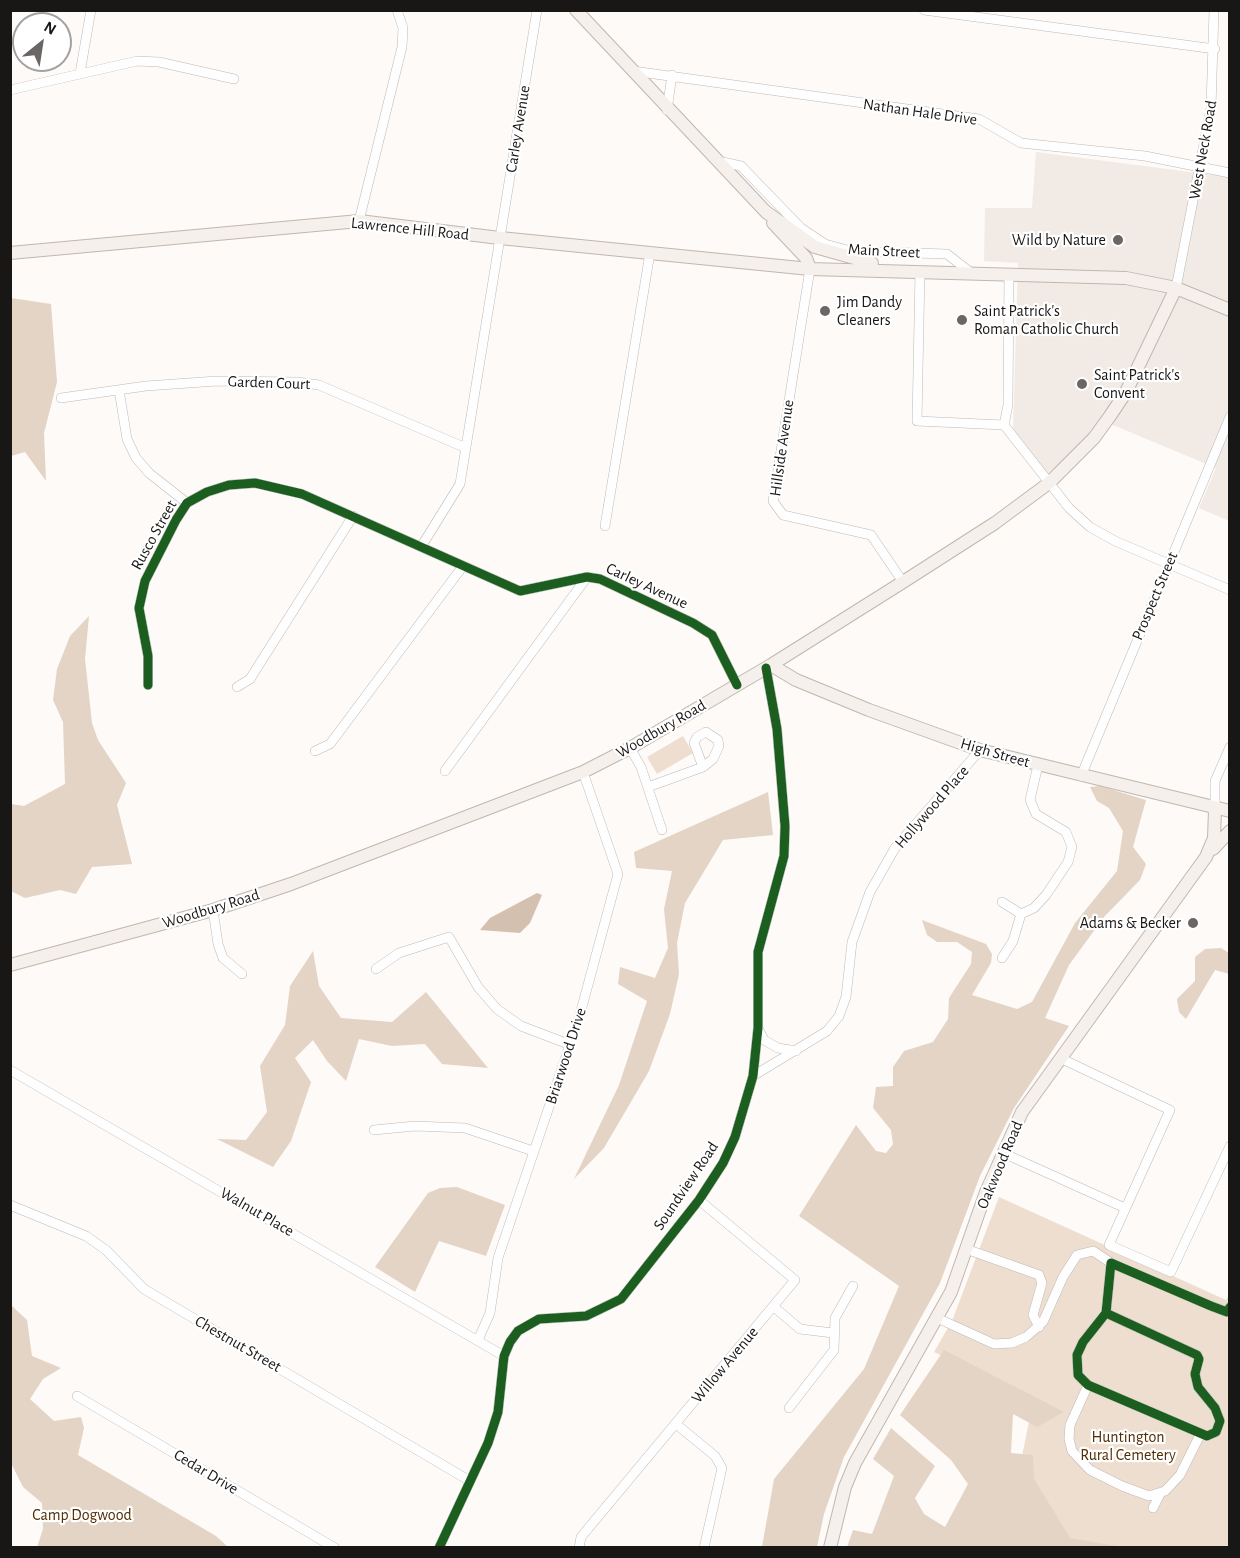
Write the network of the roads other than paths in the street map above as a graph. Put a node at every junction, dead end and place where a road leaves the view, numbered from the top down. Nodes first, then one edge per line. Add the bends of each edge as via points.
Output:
1 (92, 10) edge
2 (397, 10) edge
3 (537, 10) edge
4 (576, 10) edge
5 (924, 10) edge
6 (1214, 10) edge
7 (1215, 49) junction
8 (633, 71) junction
9 (80, 73) junction
10 (672, 75) junction
11 (234, 79) dead end
12 (10, 90) edge
13 (667, 110) junction
14 (716, 161) junction
15 (1198, 169) junction
16 (1230, 173) edge
17 (766, 212) junction
18 (359, 220) junction
19 (500, 238) junction
20 (10, 253) edge
21 (650, 253) junction
22 (810, 269) junction
23 (905, 270) junction
24 (920, 270) junction
25 (970, 272) junction
26 (1009, 274) junction
27 (1176, 288) junction
28 (1230, 310) edge
29 (119, 390) junction
30 (61, 398) dead end
31 (1230, 417) edge
32 (1004, 424) junction
33 (466, 447) junction
34 (1049, 483) junction
35 (187, 504) junction
36 (353, 516) junction
37 (605, 526) dead end
38 (421, 547) junction
39 (1168, 564) junction
40 (463, 566) junction
41 (587, 577) junction
42 (903, 582) junction
43 (1230, 590) edge
44 (769, 667) junction
45 (148, 685) dead end
46 (737, 685) junction
47 (237, 687) dead end
48 (1230, 747) edge
49 (630, 748) junction
50 (980, 750) junction
51 (315, 751) dead end
52 (1038, 765) junction
53 (704, 767) dead end
54 (445, 771) dead end
55 (583, 772) junction
56 (1081, 776) junction
57 (648, 787) junction
58 (1215, 810) junction
59 (1230, 811) edge
60 (662, 830) dead end
61 (1230, 831) edge
62 (1206, 857) junction
63 (1002, 902) dead end
64 (213, 910) junction
65 (1021, 914) junction
66 (1002, 958) dead end
67 (11, 966) edge
68 (376, 969) dead end
69 (242, 974) dead end
70 (758, 1028) junction
71 (571, 1045) junction
72 (796, 1051) junction
73 (1060, 1058) junction
74 (10, 1070) edge
75 (753, 1076) junction
76 (375, 1130) dead end
77 (1228, 1150) edge
78 (533, 1151) junction
79 (1003, 1153) junction
80 (699, 1200) junction
81 (10, 1205) edge
82 (1125, 1208) junction
83 (966, 1249) junction
84 (1110, 1263) junction
85 (853, 1286) dead end
86 (774, 1307) junction
87 (1229, 1310) edge
88 (1107, 1313) junction
89 (937, 1318) junction
90 (1039, 1328) junction
91 (833, 1333) junction
92 (478, 1340) junction
93 (504, 1356) junction
94 (1088, 1385) junction
95 (77, 1396) dead end
96 (789, 1408) dead end
97 (676, 1424) junction
98 (1200, 1435) junction
99 (470, 1481) junction
100 (1160, 1494) junction
101 (1154, 1508) dead end
102 (335, 1548) edge
103 (439, 1548) edge
104 (579, 1548) edge
105 (704, 1548) edge
106 (830, 1548) edge

1 - 9 street
2 - 18 street via 403,28 402,47
3 - 19 street, Carley Avenue
4 - 8 main road, Main Street
5 - 7 street
6 - 7 street, West Neck Road
7 - 15 street, West Neck Road via 1211,108
8 - 10 street, Nathan Hale Drive
8 - 13 main road, Main Street
9 - 11 street via 137,61 159,62
9 - 12 street
10 - 13 street
10 - 15 street, Nathan Hale Drive via 979,119 1021,142 1145,156 1184,162
13 - 14 main road, Main Street
14 - 17 main road, Main Street
14 - 25 street, Main Street via 741,166 801,228 825,244 851,251 947,254
15 - 16 street, Nathan Hale Drive
15 - 27 street, West Neck Road
17 - 22 main road, Main Street via 806,258
17 - 23 main road, Main Street via 826,252
18 - 19 main road, Lawrence Hill Road
18 - 20 main road, Lawrence Hill Road
19 - 21 main road, Lawrence Hill Road
19 - 33 street, Carley Avenue
21 - 22 main road, Lawrence Hill Road
21 - 37 street
22 - 23 main road, Main Street
22 - 42 street, Hillside Avenue via 773,501 783,515 871,535
23 - 24 main road, Main Street
24 - 25 main road, Main Street
24 - 32 street via 917,421
25 - 26 main road, Main Street
26 - 27 main road, Main Street via 1126,278
26 - 32 street via 1008,404
27 - 28 main road, Main Street
27 - 34 main road, Woodbury Road via 1126,392 1094,438
29 - 30 street, Garden Court
29 - 33 street, Garden Court via 217,381 319,385
29 - 35 street via 127,439 136,458
31 - 39 street, Prospect Street
32 - 34 street
33 - 38 street, Carley Avenue via 460,484
34 - 39 street via 1090,527
34 - 42 main road, Woodbury Road
35 - 36 street, Rusco Street via 229,485 255,483 302,494
35 - 45 street, Rusco Street via 145,581 139,608 148,656
36 - 38 street, Rusco Street
36 - 47 street via 250,679
38 - 40 street, Carley Avenue
39 - 43 street
39 - 56 street, Prospect Street
40 - 41 street, Carley Avenue via 520,591
40 - 51 street via 330,744
41 - 46 street, Carley Avenue via 600,579 712,635
41 - 54 street
42 - 44 main road, Woodbury Road
44 - 46 main road, Woodbury Road
44 - 50 main road, High Street via 869,710
44 - 70 street, Soundview Road via 785,826 784,856 758,952
46 - 49 main road, Woodbury Road
48 - 58 street via 1215,781
49 - 55 main road, Woodbury Road
49 - 57 street
50 - 52 main road, High Street
50 - 72 street, Hollywood Place via 888,859 870,892 852,942 846,997 839,1016 827,1031
52 - 56 main road, High Street
52 - 65 street via 1030,800 1036,814 1065,832 1072,847 1068,862 1046,895 1034,908
53 - 57 street
55 - 64 main road, Woodbury Road
55 - 71 street, Briarwood Drive via 618,874
56 - 58 main road, High Street
57 - 60 street
58 - 59 main road, High Street
58 - 62 main road, Oakwood Road via 1214,838
61 - 62 main road
62 - 73 main road, Oakwood Road
63 - 65 street
64 - 67 main road, Woodbury Road
64 - 69 street via 223,958
65 - 66 street via 1018,930
68 - 71 street via 399,953 449,937 478,987 497,1009 521,1026
70 - 72 street via 764,1040 778,1048
70 - 75 street, Soundview Road
71 - 78 street, Briarwood Drive
72 - 75 street, Hollywood Place
73 - 79 main road, Oakwood Road via 1022,1112
73 - 82 street via 1170,1110
74 - 92 street, Walnut Place
75 - 80 street, Soundview Road via 735,1137
76 - 78 street via 415,1126 465,1128
77 - 82 street via 1171,1272 1109,1245
78 - 92 street, Briarwood Drive via 498,1257 490,1312
79 - 82 street
79 - 83 main road, Oakwood Road
80 - 86 street, Willow Avenue via 795,1280
80 - 93 street, Soundview Road via 621,1299 586,1316 539,1319 527,1324 518,1331
81 - 99 street, Chestnut Street via 86,1236 106,1250 144,1289
83 - 89 main road, Oakwood Road
83 - 90 street via 1039,1275 1042,1283 1033,1316
84 - 87 street
84 - 88 street
84 - 90 street via 1093,1251 1077,1255
85 - 91 street via 835,1318
86 - 91 street via 800,1329
86 - 97 street, Willow Avenue
88 - 94 street via 1077,1355 1078,1375
88 - 98 street via 1202,1357 1195,1374 1198,1387 1220,1421 1212,1436
89 - 90 street via 994,1344 1019,1341
89 - 106 main road, Oakwood Road via 855,1462
91 - 96 street via 834,1350
92 - 93 street, Walnut Place
93 - 99 street, Soundview Road via 498,1412
94 - 98 street
94 - 100 street via 1070,1425 1068,1439 1072,1451 1082,1464 1110,1481 1149,1496
95 - 102 street, Cedar Drive
97 - 104 street, Willow Avenue via 581,1537
97 - 105 street via 715,1456 722,1468
98 - 100 street via 1180,1475
99 - 103 street, Soundview Road
100 - 101 street

